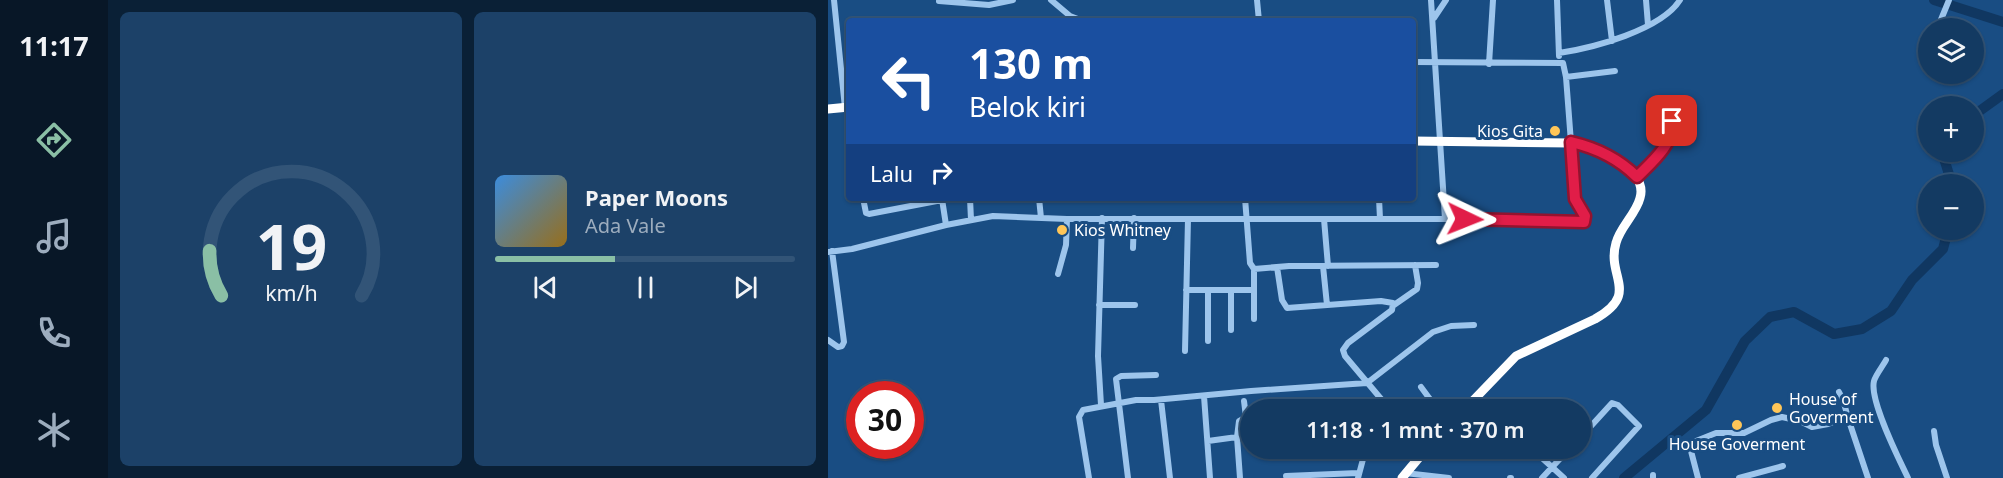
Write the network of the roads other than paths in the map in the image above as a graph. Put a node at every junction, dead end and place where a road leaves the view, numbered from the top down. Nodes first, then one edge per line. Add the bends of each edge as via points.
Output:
1 (834, 0) edge
2 (938, 0) edge
3 (1013, 0) edge
4 (1051, 0) edge
5 (1257, 0) edge
6 (1431, 0) edge
7 (1446, 0) edge
8 (1493, 0) edge
9 (1557, 0) edge
10 (1607, 0) edge
11 (1646, 0) edge
12 (1680, 0) edge
13 (1949, 0) edge
14 (1004, 1) edge
15 (1075, 18) edge
16 (1258, 18) edge
17 (1433, 18) junction
18 (1941, 18) edge
19 (1648, 25) junction
20 (1612, 41) junction
21 (1559, 53) junction
22 (1416, 62) edge
23 (1559, 62) junction
24 (1435, 63) junction
25 (1489, 64) junction
26 (1614, 71) dead end
27 (1566, 77) junction
28 (846, 99) edge
29 (846, 107) edge
30 (828, 109) edge
31 (1671, 117) dead end
32 (1416, 141) edge
33 (1439, 141) junction
34 (1571, 142) junction
35 (1637, 177) junction
36 (864, 201) edge
37 (932, 201) edge
38 (942, 201) edge
39 (970, 201) edge
40 (1040, 201) edge
41 (1245, 201) edge
42 (1379, 201) edge
43 (1041, 218) junction
44 (1102, 218) junction
45 (1134, 218) junction
46 (1246, 218) junction
47 (971, 219) junction
48 (1067, 219) junction
49 (1188, 219) junction
50 (1324, 219) junction
51 (1380, 219) junction
52 (1445, 219) junction
53 (946, 225) junction
54 (1133, 248) dead end
55 (830, 251) edge
56 (1415, 265) junction
57 (1436, 265) dead end
58 (1326, 266) junction
59 (1277, 267) junction
60 (1254, 269) junction
61 (1058, 274) dead end
62 (1186, 290) junction
63 (1254, 290) junction
64 (1208, 291) junction
65 (1231, 291) junction
66 (1099, 305) junction
67 (1135, 305) dead end
68 (1327, 305) junction
69 (1394, 305) junction
70 (1254, 319) dead end
71 (1474, 325) dead end
72 (1231, 330) dead end
73 (828, 340) edge
74 (1208, 341) dead end
75 (1185, 351) dead end
76 (1886, 360) dead end
77 (1156, 375) dead end
78 (1366, 383) junction
79 (1421, 387) dead end
80 (1839, 392) dead end
81 (1204, 396) junction
82 (1381, 399) edge
83 (1430, 399) edge
84 (1475, 399) edge
85 (1161, 400) junction
86 (1119, 402) junction
87 (1101, 405) junction
88 (1240, 420) edge
89 (1849, 421) junction
90 (1591, 426) edge
91 (1934, 430) dead end
92 (1237, 437) junction
93 (1208, 441) junction
94 (1362, 459) edge
95 (1418, 459) edge
96 (1543, 459) edge
97 (1561, 459) edge
98 (1783, 466) dead end
99 (1553, 468) junction
100 (1286, 476) dead end
101 (1358, 476) edge
102 (1404, 476) edge
103 (1089, 478) edge
104 (1128, 478) edge
105 (1170, 478) edge
106 (1210, 478) edge
107 (1240, 478) edge
108 (1449, 478) edge
109 (1542, 478) edge
110 (1564, 478) edge
111 (1592, 478) edge
112 (1698, 478) edge
113 (1739, 478) edge
114 (1869, 478) edge
115 (1908, 478) edge
116 (1947, 478) edge

1 - 28 street
2 - 14 street via 989,5
3 - 14 street
4 - 15 street
5 - 16 street
6 - 17 street
7 - 17 street
8 - 25 street
9 - 21 street
10 - 20 street
11 - 19 street
12 - 19 street via 1670,13
13 - 18 street
17 - 24 street
19 - 20 street
20 - 21 street
21 - 23 street
22 - 24 street
23 - 25 street
23 - 27 street via 1565,65
24 - 25 street
24 - 33 street
26 - 27 street
27 - 34 street
29 - 30 highway
31 - 35 street via 1673,128 1666,143
32 - 33 highway
33 - 34 highway
33 - 52 street
34 - 35 highway via 1612,158
34 - 52 street via 1575,199 1585,216 1584,222
35 - 84 highway via 1640,200 1615,244 1620,288 1614,303 1595,319 1516,357
36 - 37 street via 869,214
38 - 53 street
39 - 47 street
40 - 43 street
41 - 46 street
42 - 51 street
43 - 47 street
43 - 48 street
44 - 45 street
44 - 48 street
44 - 66 street
45 - 49 street
45 - 54 street
46 - 49 street
46 - 50 street
46 - 60 street via 1250,263
47 - 53 street
48 - 61 street via 1066,245
49 - 62 street
50 - 51 street
50 - 58 street
51 - 52 street
53 - 55 street
55 - 73 street via 844,342 836,346
56 - 57 street
56 - 58 street
56 - 69 street via 1417,289
58 - 59 street
58 - 68 street
59 - 60 street
59 - 68 street via 1287,308
60 - 63 street
62 - 64 street
62 - 75 street
63 - 65 street
63 - 70 street
64 - 65 street
64 - 74 street
65 - 72 street
66 - 67 street
66 - 87 street
68 - 69 street via 1388,301
69 - 78 street via 1344,348 1345,356
71 - 78 street via 1433,332
76 - 115 street via 1874,381 1875,391
77 - 86 street via 1118,377
78 - 81 street
78 - 82 street
79 - 83 street
80 - 89 street
81 - 85 street
81 - 93 street
85 - 86 street
85 - 105 street
86 - 87 street
86 - 104 street
87 - 103 street via 1083,410 1080,415
88 - 92 street
89 - 112 street via 1842,419 1812,427 1782,417 1740,434 1713,433 1697,440 1691,448
89 - 114 street
90 - 111 street via 1612,403 1639,426
91 - 116 street
92 - 93 street
92 - 107 street
93 - 106 street
94 - 101 street
95 - 102 highway
96 - 99 street
97 - 99 street
98 - 113 street
99 - 109 street
99 - 110 street
100 - 101 street
102 - 108 street

